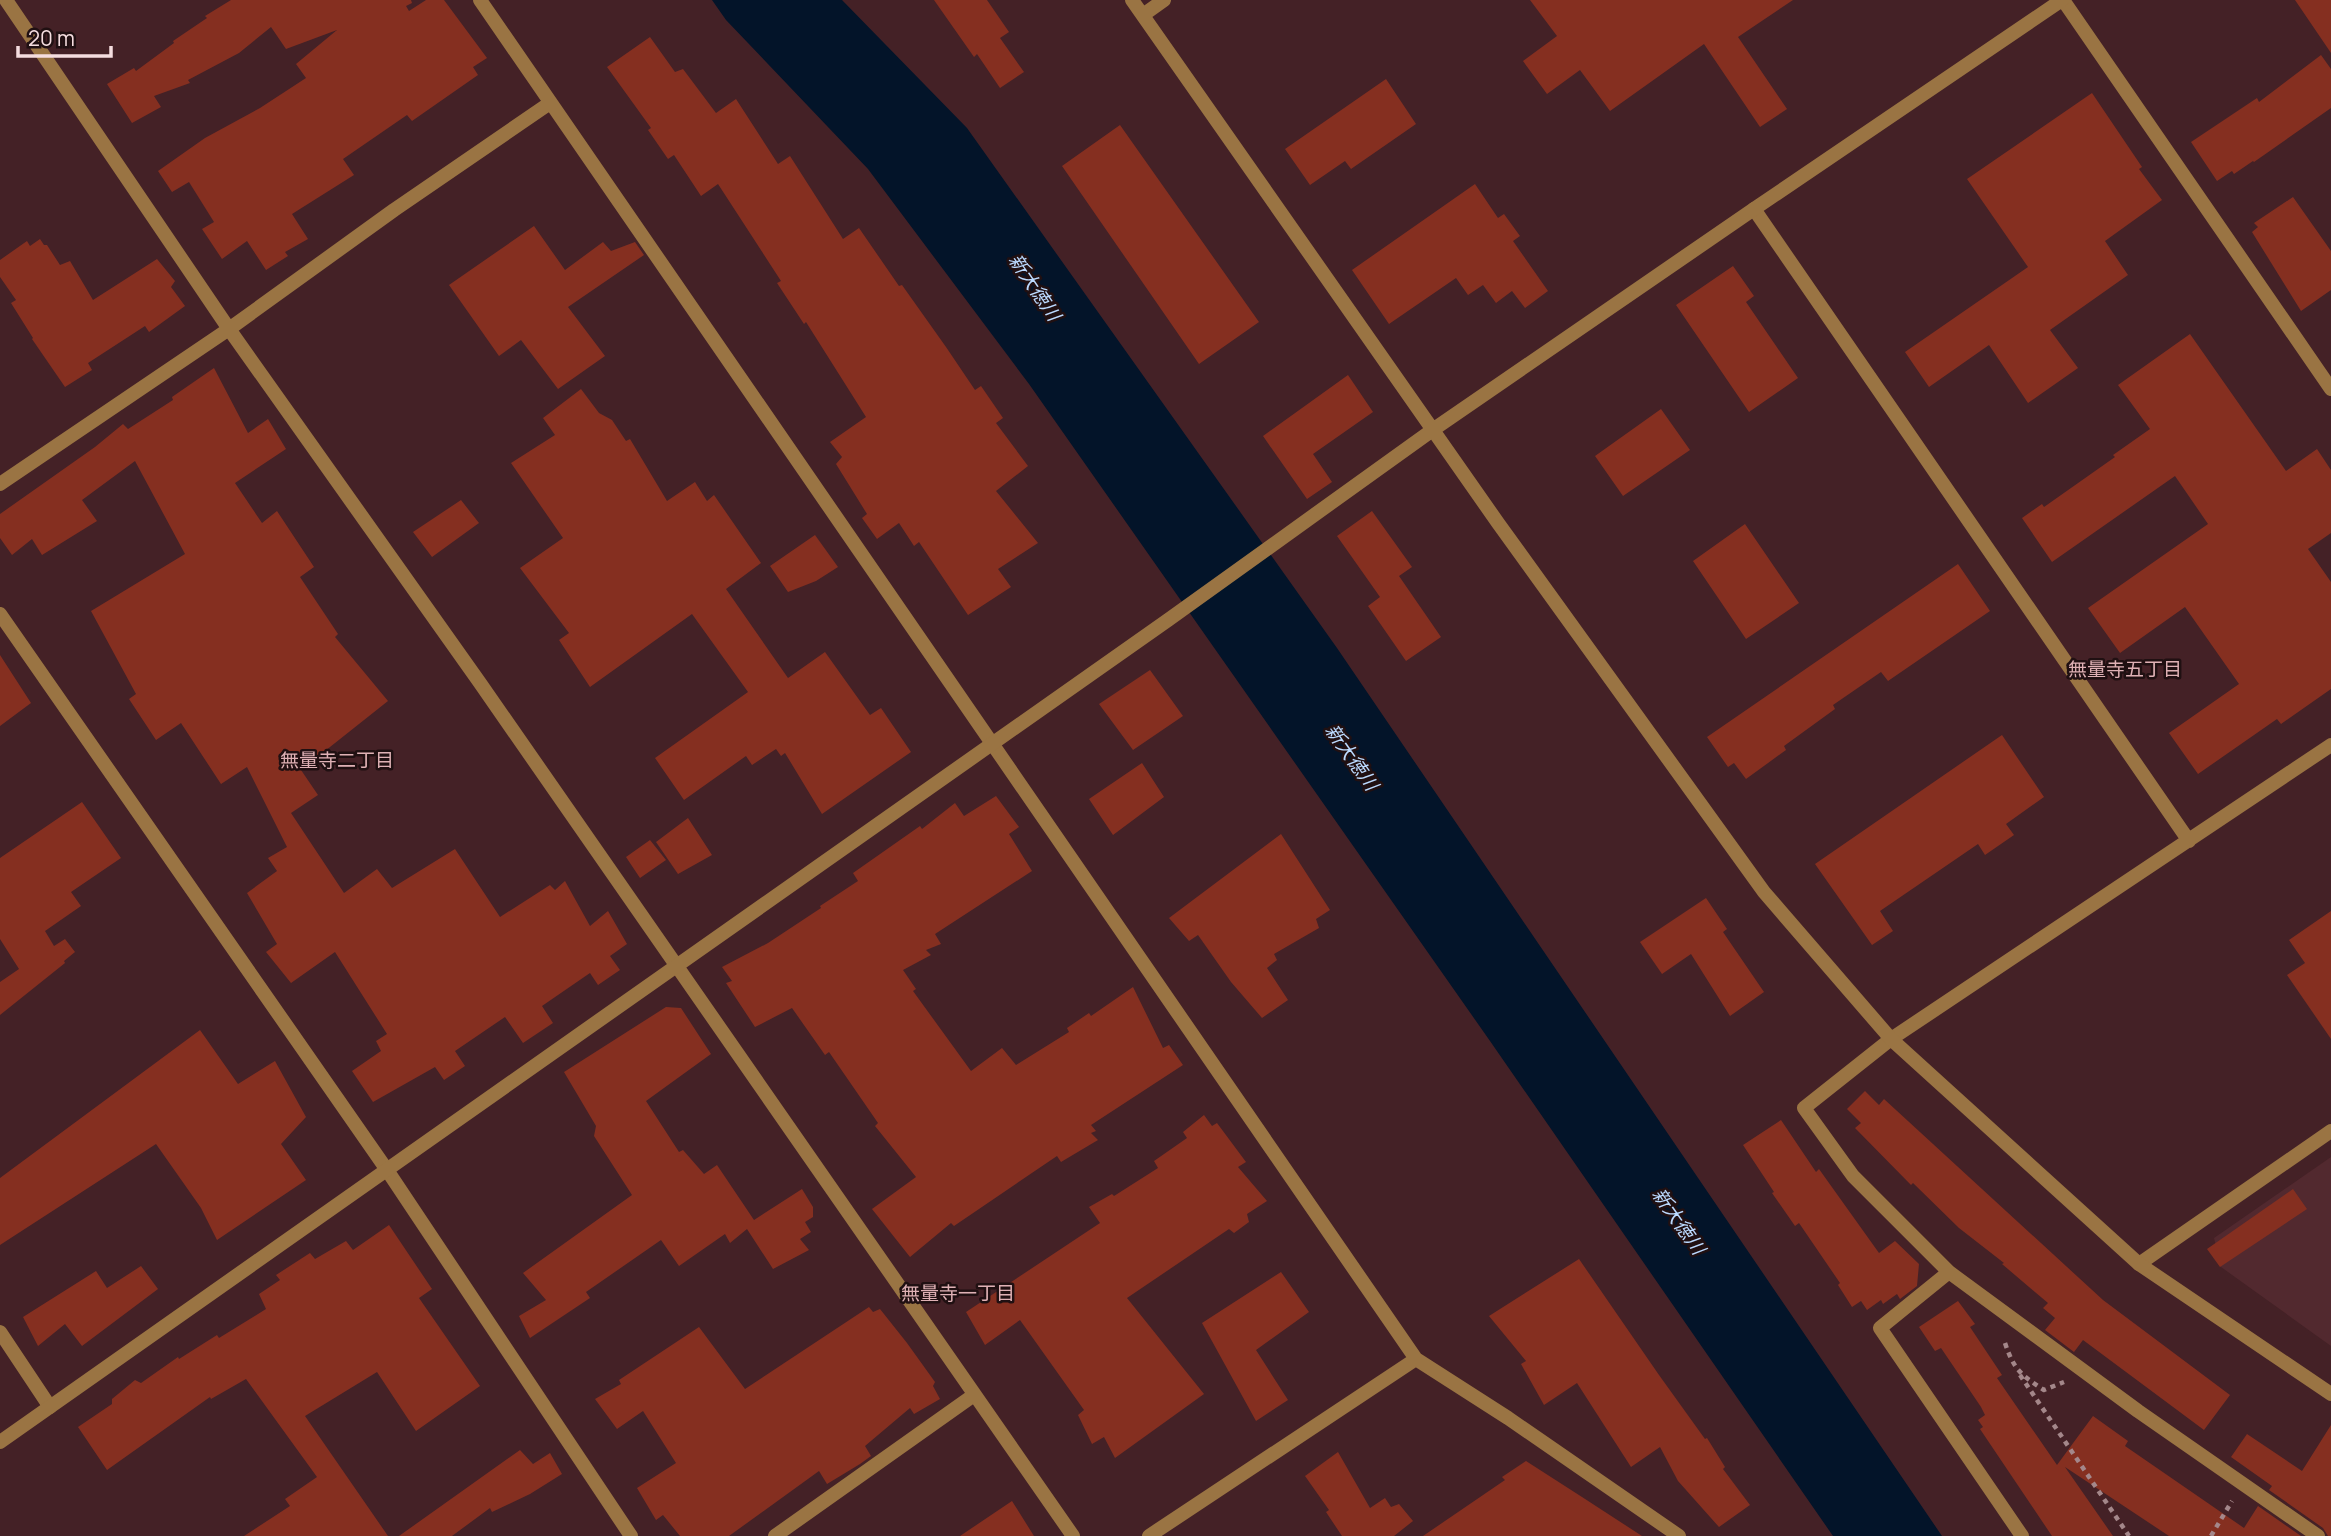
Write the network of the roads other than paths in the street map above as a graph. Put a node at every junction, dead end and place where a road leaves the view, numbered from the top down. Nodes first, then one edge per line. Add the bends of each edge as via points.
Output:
1 (6, 0) edge
2 (480, 0) edge
3 (1132, 0) edge
4 (1164, 0) edge
5 (2062, 0) edge
6 (1143, 15) junction
7 (550, 103) junction
8 (1754, 209) junction
9 (229, 329) junction
10 (2331, 389) edge
11 (1434, 429) junction
12 (0, 484) edge
13 (0, 614) edge
14 (994, 743) junction
15 (2331, 745) edge
16 (2189, 841) junction
17 (677, 966) junction
18 (1891, 1039) junction
19 (2331, 1131) edge
20 (387, 1170) junction
21 (2139, 1264) junction
22 (1949, 1272) junction
23 (0, 1332) edge
24 (1416, 1359) junction
25 (2331, 1394) edge
26 (974, 1395) junction
27 (50, 1407) junction
28 (0, 1442) edge
29 (631, 1536) edge
30 (775, 1536) edge
31 (1073, 1536) edge
32 (1149, 1536) edge
33 (1679, 1536) edge
34 (2022, 1536) edge
35 (2318, 1536) edge

1 - 9 street
2 - 7 street
3 - 6 street
4 - 6 street
5 - 8 street
5 - 10 street
6 - 11 street
7 - 9 street
7 - 14 street
8 - 11 street
8 - 16 street
9 - 12 street
9 - 17 street
11 - 14 street
11 - 18 street via 1764,892
13 - 20 street
14 - 17 street
14 - 24 street
15 - 16 street
16 - 18 street
17 - 20 street
17 - 26 street
18 - 21 street
18 - 22 street via 1804,1108 1853,1176
19 - 21 street
20 - 27 street
20 - 29 street
21 - 25 street
22 - 34 street via 1880,1328
22 - 35 street
23 - 27 street
24 - 32 street
24 - 33 street
26 - 30 street
26 - 31 street
27 - 28 street

